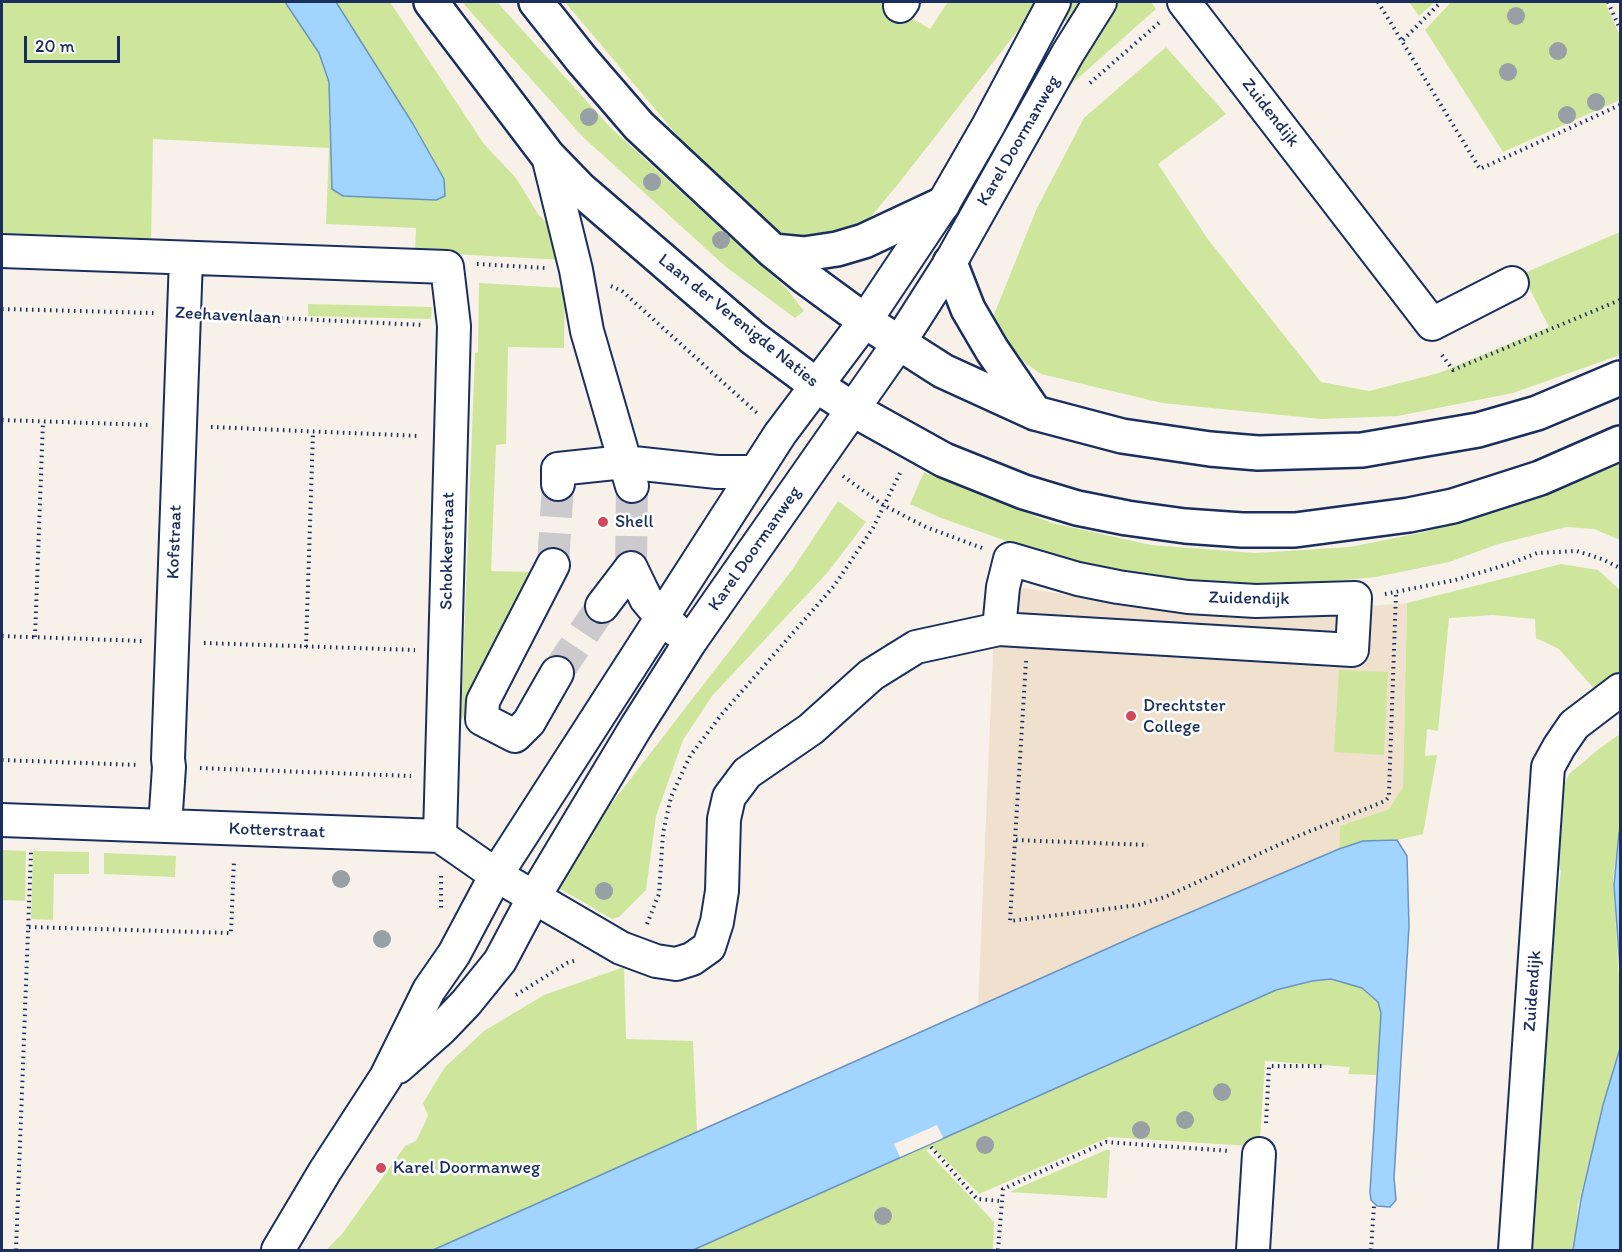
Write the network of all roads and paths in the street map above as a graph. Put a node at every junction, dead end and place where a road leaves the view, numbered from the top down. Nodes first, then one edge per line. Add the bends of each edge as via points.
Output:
1 (431, 2) edge
2 (536, 2) edge
3 (1054, 2) edge
4 (1100, 2) edge
5 (1378, 2) edge
6 (1441, 2) edge
7 (1608, 2) edge
8 (1174, 9) edge
9 (1620, 28) edge
10 (1402, 40) junction
11 (1086, 87) dead end
12 (1620, 105) edge
13 (548, 156) junction
14 (943, 204) junction
15 (2, 251) edge
16 (773, 251) junction
17 (186, 258) junction
18 (950, 263) junction
19 (447, 267) junction
20 (576, 270) junction
21 (1512, 283) dead end
22 (1620, 300) edge
23 (2, 309) edge
24 (184, 314) junction
25 (865, 321) junction
26 (1432, 324) junction
27 (454, 326) junction
28 (899, 343) junction
29 (1620, 378) edge
30 (816, 385) junction
31 (854, 410) junction
32 (1035, 414) junction
33 (2, 420) edge
34 (43, 422) junction
35 (180, 426) junction
36 (313, 432) junction
37 (780, 434) junction
38 (450, 437) junction
39 (913, 443) junction
40 (1620, 443) edge
41 (819, 461) junction
42 (754, 472) junction
43 (628, 474) junction
44 (558, 484) tunnel mouth
45 (883, 505) junction
46 (1010, 559) junction
47 (553, 566) tunnel mouth
48 (1620, 568) edge
49 (1396, 593) junction
50 (1355, 598) junction
51 (602, 606) tunnel mouth
52 (662, 618) junction
53 (1014, 629) junction
54 (2, 636) edge
55 (35, 637) junction
56 (172, 642) junction
57 (690, 642) junction
58 (306, 647) junction
59 (446, 651) junction
60 (557, 673) tunnel mouth
61 (1620, 690) edge
62 (2, 760) edge
63 (169, 767) junction
64 (442, 777) junction
65 (2, 820) edge
66 (32, 822) junction
67 (165, 826) junction
68 (235, 830) junction
69 (440, 836) junction
70 (1016, 840) junction
71 (1148, 845) dead end
72 (496, 875) junction
73 (534, 897) junction
74 (29, 927) junction
75 (621, 948) junction
76 (532, 984) dead end
77 (1325, 1066) dead end
78 (386, 1077) junction
79 (931, 1147) dead end
80 (1259, 1154) junction
81 (1001, 1201) junction
82 (1374, 1206) dead end
83 (16, 1251) edge
84 (278, 1251) edge
85 (998, 1251) edge
86 (1253, 1251) edge
87 (1371, 1251) edge
88 (1515, 1251) edge

1 - 13 main road, Laan der Verenigde Naties
2 - 16 main road via 639,126
3 - 14 street, Karel Doormanweg
4 - 18 street, Karel Doormanweg
5 - 10 path
6 - 10 path
7 - 9 path
8 - 11 path, Karel Doormanweg
8 - 26 street, Zuidendijk
10 - 12 path via 1480,169
13 - 20 street
13 - 30 main road, Laan der Verenigde Naties via 580,189 753,338
14 - 16 main road via 864,241 837,249 804,254
14 - 25 street, Karel Doormanweg
15 - 17 street
16 - 25 main road
17 - 19 street
17 - 24 street, Kofstraat
18 - 28 street, Karel Doormanweg
18 - 32 main road via 968,309
19 - 20 path via 462,263
19 - 27 street, Schokkerstraat
20 - 37 path via 622,291
20 - 43 street via 587,331
21 - 26 street
22 - 26 path via 1453,370 1429,339
23 - 24 path, Zeehavenlaan
24 - 27 path, Zeehavenlaan
24 - 35 street, Kofstraat
25 - 28 main road
25 - 30 street, Karel Doormanweg
27 - 38 street, Schokkerstraat
28 - 31 street, Karel Doormanweg
28 - 32 main road via 943,371
29 - 32 main road via 1537,413 1478,430 1362,450 1258,453 1210,449 1122,436
30 - 31 main road, Laan der Verenigde Naties
30 - 37 street, Karel Doormanweg
31 - 39 main road, Laan der Verenigde Naties
31 - 41 street, Karel Doormanweg
33 - 34 path
34 - 35 path
34 - 55 path
35 - 36 path
35 - 56 street, Kofstraat
36 - 38 path
36 - 58 path
37 - 42 street, Karel Doormanweg
38 - 59 street, Schokkerstraat
39 - 40 main road, Laan der Verenigde Naties via 944,460 1024,492 1077,508 1174,525 1242,530 1352,524 1453,506 1540,478
39 - 45 path
41 - 45 path
41 - 57 street, Karel Doormanweg
42 - 43 street
42 - 52 street, Karel Doormanweg
43 - 44 street via 558,469
45 - 46 path via 926,527
45 - 75 path via 873,528 834,586 690,756 671,797 659,894 645,929
46 - 50 street, Zuidendijk via 1078,579 1188,597 1256,601
46 - 53 street via 1003,587
47 - 60 street via 483,701 482,720 515,736 529,722
48 - 49 path via 1577,550 1537,553 1455,580
49 - 50 path
49 - 70 path via 1389,796 1385,801 1165,897 1138,905 1011,921
50 - 53 street via 1352,650
51 - 52 street via 631,568 646,599
52 - 57 street
52 - 72 street, Karel Doormanweg
53 - 70 path
53 - 75 street via 916,647 871,675 811,729 747,773 729,796 724,819 722,891 709,947 676,964
54 - 55 path
55 - 56 path
56 - 58 path
56 - 63 street, Kofstraat
57 - 73 street, Karel Doormanweg
58 - 59 path
59 - 64 street, Schokkerstraat
61 - 88 street, Zuidendijk via 1574,725 1548,767
62 - 63 path
63 - 64 path
63 - 67 street, Kofstraat
64 - 69 street, Schokkerstraat
65 - 66 street, Kotterstraat
66 - 67 street, Kotterstraat
66 - 74 path
67 - 68 street, Kotterstraat
68 - 69 street, Kotterstraat
68 - 74 path via 231,933
69 - 72 street
70 - 71 path
72 - 73 street
72 - 78 street, Karel Doormanweg via 454,954 429,990
73 - 75 street
73 - 78 street, Karel Doormanweg via 500,961 466,1003
74 - 83 path
75 - 76 path via 567,963
77 - 80 path via 1269,1066 1264,1145
78 - 84 street, Karel Doormanweg
79 - 81 path via 977,1199
80 - 81 path via 1106,1142 1003,1189
80 - 86 street
81 - 85 path
82 - 87 path

